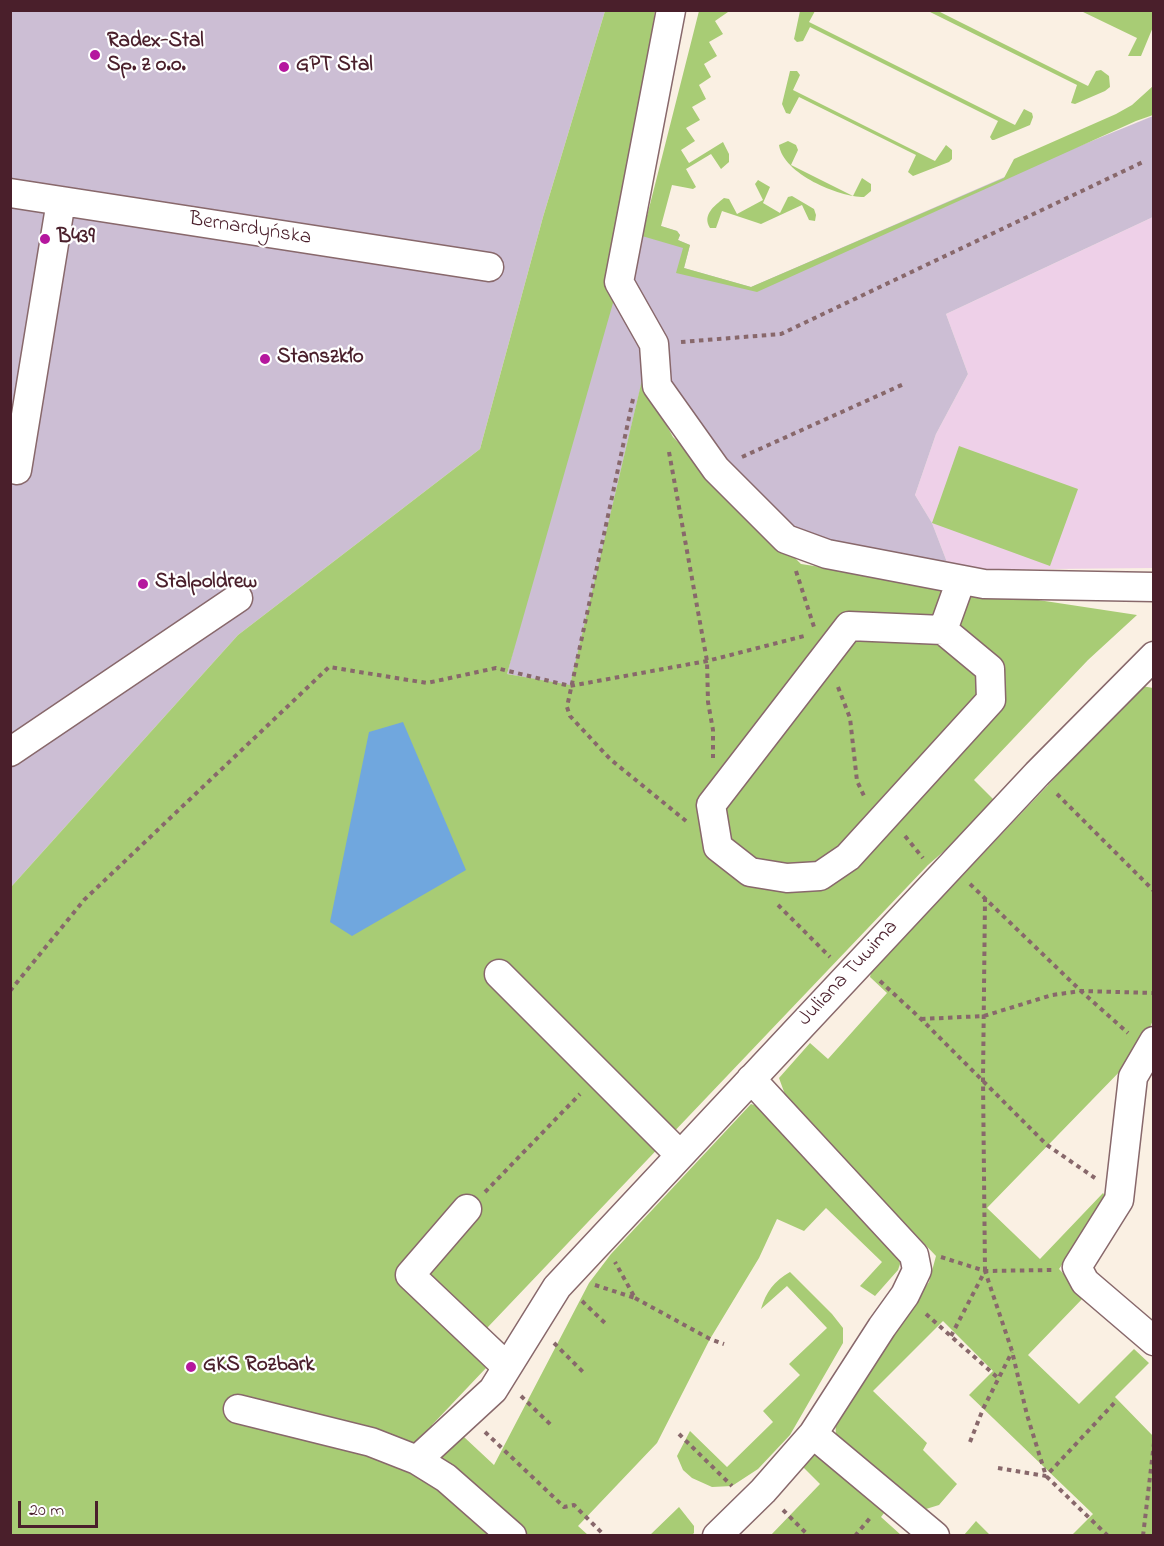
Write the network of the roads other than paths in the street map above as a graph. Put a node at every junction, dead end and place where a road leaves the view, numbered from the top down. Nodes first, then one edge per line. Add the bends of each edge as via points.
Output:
1 (671, 10) edge
2 (10, 193) edge
3 (61, 201) junction
4 (489, 267) dead end
5 (17, 470) dead end
6 (961, 580) junction
7 (1154, 586) edge
8 (238, 598) dead end
9 (943, 630) junction
10 (1151, 665) edge
11 (10, 752) edge
12 (499, 974) dead end
13 (1148, 1052) edge
14 (751, 1079) junction
15 (680, 1155) junction
16 (467, 1209) road end
17 (1154, 1341) edge
18 (504, 1372) junction
19 (238, 1409) dead end
20 (813, 1434) junction
21 (417, 1460) junction
22 (512, 1536) edge
23 (717, 1536) edge
24 (935, 1536) edge

1 - 6 street via 620,282 654,344 657,386 716,469 786,539 827,554
2 - 3 street, Bernardyńska
3 - 4 street, Bernardyńska
3 - 5 street
6 - 7 street via 984,584
6 - 9 street
8 - 11 street
9 - 9 street via 849,626 711,806 718,847 750,872 786,878 820,876 848,857 991,700 990,669
10 - 14 street, Juliana Tuwima via 1037,774 949,879 854,968
12 - 15 street
13 - 17 street via 1133,1077 1120,1195 1077,1267 1085,1282
14 - 15 street, Juliana Tuwima
14 - 20 street via 914,1255 917,1270 905,1295
15 - 18 street, Juliana Tuwima via 562,1282
16 - 18 street via 410,1275
18 - 21 street, Juliana Tuwima via 493,1390
19 - 21 street via 371,1442
20 - 23 street
20 - 24 street
21 - 22 street via 446,1478

